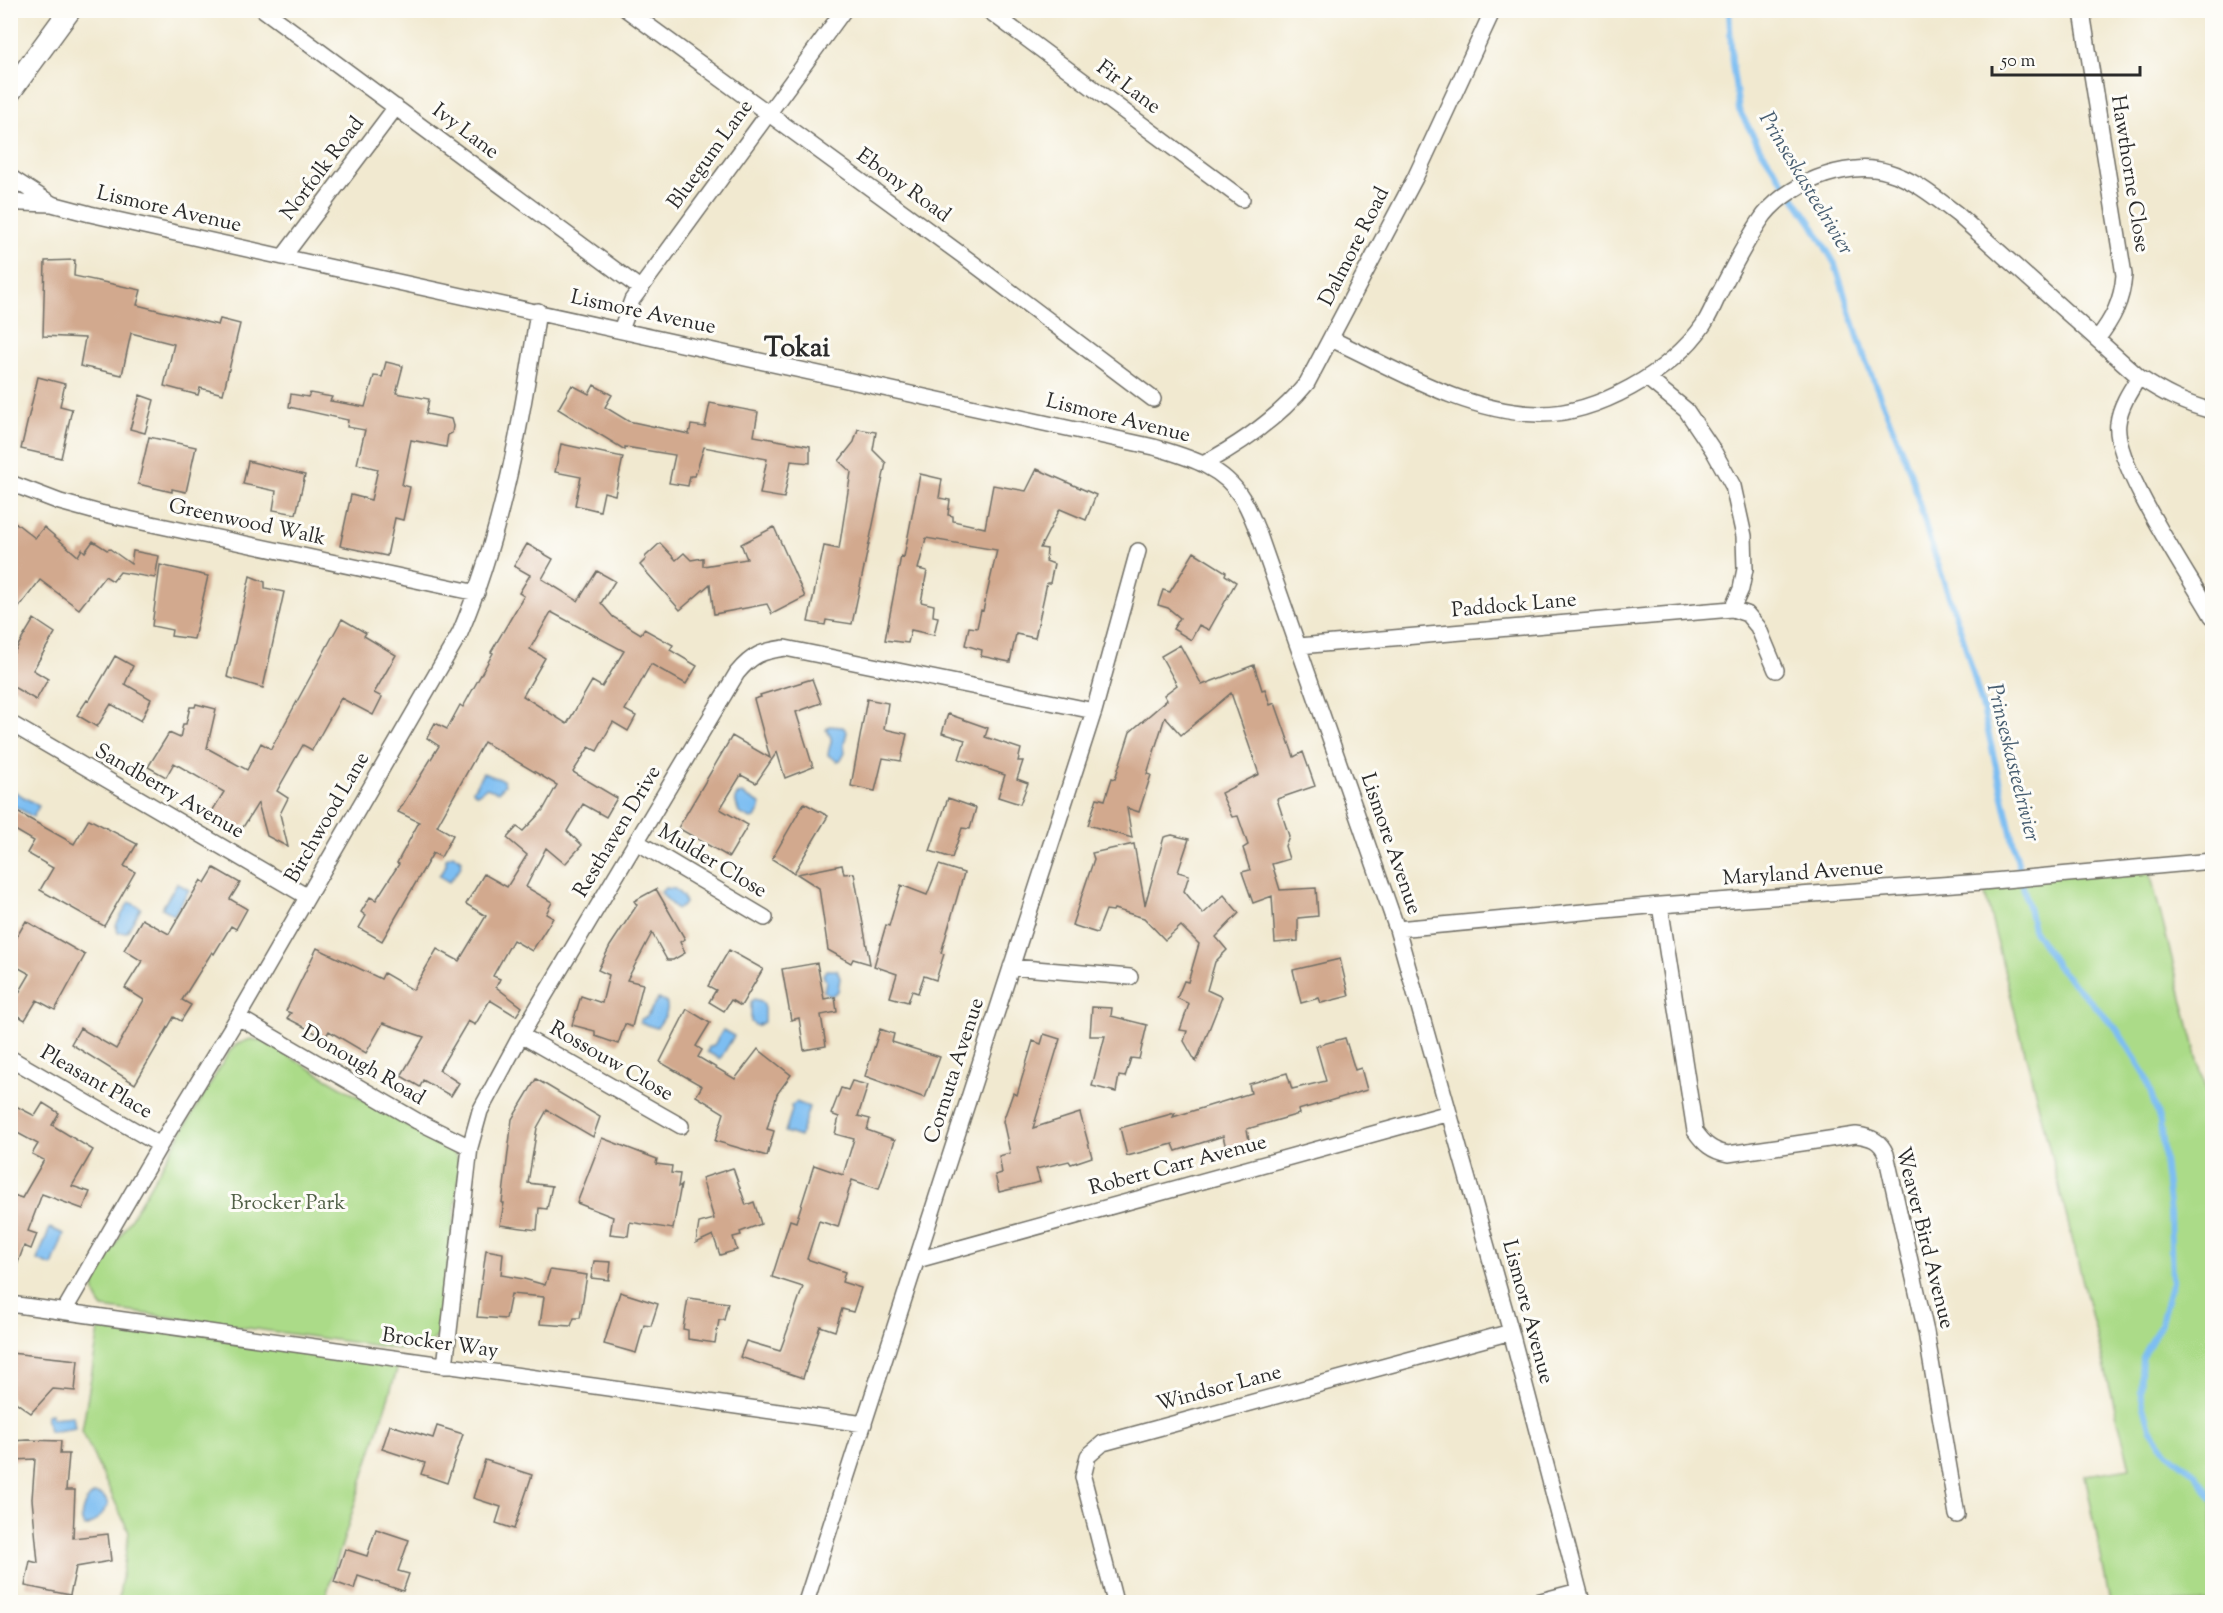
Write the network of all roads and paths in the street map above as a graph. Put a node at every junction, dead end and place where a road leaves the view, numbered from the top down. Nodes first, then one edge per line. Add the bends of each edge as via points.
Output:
1 (70, 10) edge
2 (264, 10) edge
3 (627, 10) edge
4 (844, 10) edge
5 (988, 10) edge
6 (1493, 10) edge
7 (2080, 10) edge
8 (10, 92) edge
9 (396, 107) junction
10 (767, 114) junction
11 (10, 177) edge
12 (1242, 199) dead end
13 (10, 200) edge
14 (52, 204) junction
15 (283, 257) junction
16 (641, 289) junction
17 (538, 311) junction
18 (621, 330) junction
19 (1331, 339) junction
20 (2097, 339) junction
21 (2139, 377) junction
22 (1647, 378) junction
23 (1153, 399) dead end
24 (2212, 411) edge
25 (1205, 464) junction
26 (10, 483) edge
27 (1138, 551) dead end
28 (477, 593) junction
29 (1732, 609) junction
30 (2212, 616) edge
31 (1299, 646) junction
32 (1776, 670) dead end
33 (1094, 711) junction
34 (10, 723) edge
35 (637, 842) junction
36 (2212, 861) edge
37 (306, 896) junction
38 (1660, 905) junction
39 (765, 918) dead end
40 (1396, 929) junction
41 (1011, 967) junction
42 (1130, 977) dead end
43 (238, 1017) junction
44 (520, 1035) junction
45 (10, 1058) edge
46 (1449, 1113) junction
47 (681, 1126) dead end
48 (160, 1145) junction
49 (470, 1146) junction
50 (917, 1260) junction
51 (10, 1304) edge
52 (64, 1311) junction
53 (1511, 1332) junction
54 (445, 1366) junction
55 (864, 1424) junction
56 (1957, 1515) dead end
57 (1581, 1597) edge
58 (806, 1602) edge
59 (1115, 1602) edge
60 (1537, 1602) edge

1 - 8 main road
2 - 9 street, Ivy Lane
3 - 10 street, Ebony Road
4 - 10 street, Bluegum Lane
5 - 12 street, Fir Lane
6 - 19 street, Dalmore Road via 1415,177
7 - 20 street, Hawthorne Close via 2124,275 2116,311
9 - 15 street, Norfolk Road
9 - 16 street, Ivy Lane
10 - 16 street, Bluegum Lane
10 - 23 street, Ebony Road
11 - 14 street, Lismore Avenue
13 - 14 street, Lismore Avenue
14 - 15 street, Lismore Avenue
15 - 17 street, Lismore Avenue
16 - 18 street, Bluegum Lane via 627,310
17 - 18 street, Lismore Avenue
17 - 28 street, Birchwood Lane via 525,402 492,547
18 - 25 street, Lismore Avenue via 1154,447
19 - 22 street via 1458,398 1502,410 1538,414 1570,411
19 - 25 street, Dalmore Road via 1307,383 1292,401
20 - 21 street
20 - 22 street via 1931,195 1887,171 1844,170 1823,175 1769,208 1704,325
21 - 24 street via 2164,394
21 - 30 street via 2121,410 2118,439 2134,484
22 - 29 street via 1686,410 1734,486 1744,536 1745,569
25 - 31 street, Lismore Avenue via 1243,499
26 - 28 street, Greenwood Walk via 100,513
27 - 33 street, Cornuta Avenue
28 - 37 street, Birchwood Lane via 460,633
29 - 31 street, Paddock Lane
29 - 32 street via 1747,614 1758,627
31 - 40 street, Lismore Avenue
33 - 35 street, Resthaven Drive via 785,648 768,650 750,658 737,673
33 - 41 street, Cornuta Avenue
34 - 37 street, Sandberry Avenue
35 - 39 street, Mulder Close
35 - 44 street, Resthaven Drive
36 - 38 street, Maryland Avenue
37 - 43 street, Birchwood Lane
38 - 40 street, Maryland Avenue
38 - 56 street, Weaver Bird Avenue via 1695,1131 1704,1144 1728,1154 1856,1135 1869,1136 1882,1145 1926,1332
40 - 46 street, Lismore Avenue
41 - 42 street
41 - 50 street, Cornuta Avenue
43 - 48 street, Birchwood Lane
43 - 49 street, Donough Road via 417,1121
44 - 47 street, Rossouw Close
44 - 49 street, Resthaven Drive via 480,1111
45 - 48 street, Pleasant Place
46 - 50 street, Robert Carr Avenue
46 - 53 street, Lismore Avenue
48 - 52 street, Birchwood Lane
49 - 54 street, Resthaven Drive
50 - 55 street, Cornuta Avenue
51 - 52 street, Brocker Way
52 - 54 street, Brocker Way
53 - 57 street, Lismore Avenue
53 - 59 street, Windsor Lane via 1103,1443 1088,1456 1083,1477
54 - 55 street, Brocker Way
55 - 58 street, Cornuta Avenue
57 - 60 street

